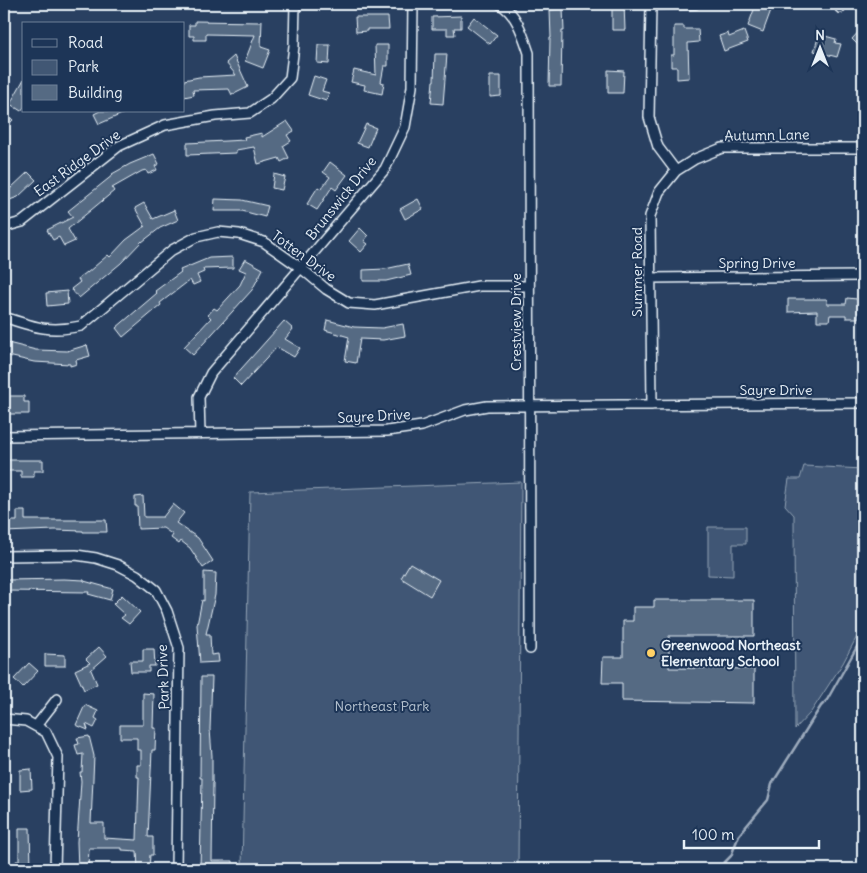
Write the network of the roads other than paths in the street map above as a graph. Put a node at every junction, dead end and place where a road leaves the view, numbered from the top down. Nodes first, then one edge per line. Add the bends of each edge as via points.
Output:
1 (295, 4) edge
2 (413, 4) edge
3 (500, 4) edge
4 (651, 4) edge
5 (695, 4) edge
6 (863, 148) edge
7 (676, 171) junction
8 (4, 227) edge
9 (301, 268) junction
10 (863, 276) edge
11 (650, 278) junction
12 (529, 286) junction
13 (4, 317) edge
14 (863, 403) edge
15 (652, 405) junction
16 (530, 406) junction
17 (200, 434) junction
18 (4, 436) edge
19 (4, 556) edge
20 (530, 649) dead end
21 (57, 698) dead end
22 (4, 719) edge
23 (36, 726) junction
24 (55, 869) edge
25 (176, 869) edge

1 - 8 street, East Ridge Drive via 290,78 271,99 250,113 165,125 119,146 22,222
2 - 9 street, Brunswick Drive via 412,87 405,127 385,169
3 - 12 street, Crestview Drive via 509,9 529,54
4 - 5 street
4 - 7 street via 649,117 658,147
6 - 7 street, Autumn Lane via 722,148
7 - 11 street, Summer Road via 659,192 650,216
9 - 12 street, Totten Drive via 349,303 374,305 478,286
9 - 13 street, Totten Drive via 264,242 239,234 218,232 196,237 172,250 81,326 43,329
9 - 17 street, Brunswick Drive via 211,373 199,397
10 - 11 street, Spring Drive
11 - 15 street, Summer Road
12 - 16 street, Crestview Drive
14 - 15 street, Sayre Drive
15 - 16 street, Sayre Drive
16 - 17 street, Sayre Drive via 474,408 422,426 395,430
16 - 20 street, Crestview Drive
17 - 18 street, Sayre Drive
19 - 25 street, Park Drive via 76,555 118,565 156,590 168,611 179,648
21 - 23 street
22 - 23 street via 26,721
23 - 24 street via 46,732 58,757

